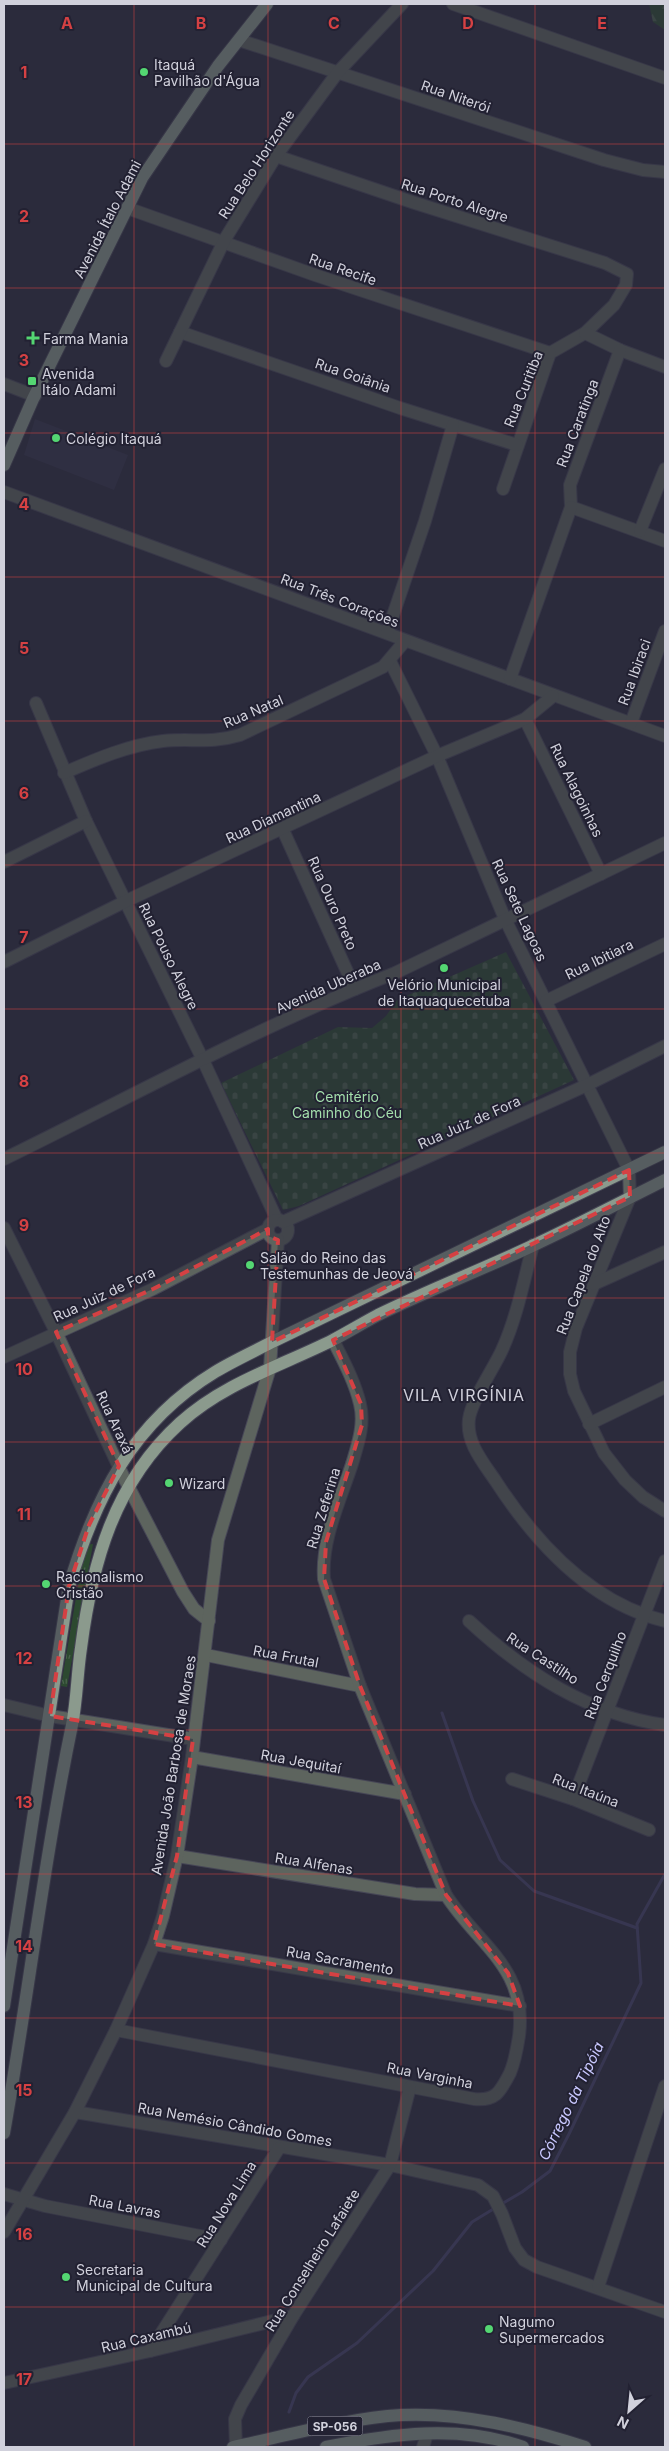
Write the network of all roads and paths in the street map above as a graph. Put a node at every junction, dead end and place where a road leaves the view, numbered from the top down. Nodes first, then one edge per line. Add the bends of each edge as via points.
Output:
1 (267, 4) edge
2 (402, 4) edge
3 (453, 4) edge
4 (239, 40) junction
5 (338, 72) junction
6 (665, 78) edge
7 (276, 156) junction
8 (665, 172) edge
9 (126, 208) junction
10 (223, 243) junction
11 (625, 271) joint
12 (180, 332) junction
13 (585, 333) junction
14 (620, 350) junction
15 (550, 354) junction
16 (166, 361) dead end
17 (665, 367) edge
18 (4, 384) edge
19 (35, 396) junction
20 (453, 425) junction
21 (516, 445) junction
22 (4, 465) edge
23 (665, 469) edge
24 (503, 489) dead end
25 (4, 492) edge
26 (572, 507) junction
27 (640, 531) junction
28 (665, 541) edge
29 (665, 631) edge
30 (387, 633) junction
31 (405, 640) junction
32 (390, 661) junction
33 (510, 680) junction
34 (553, 696) junction
35 (36, 703) dead end
36 (525, 719) junction
37 (631, 723) junction
38 (665, 736) edge
39 (437, 756) junction
40 (64, 773) junction
41 (86, 821) junction
42 (283, 830) junction
43 (665, 843) edge
44 (4, 862) edge
45 (601, 874) junction
46 (126, 901) junction
47 (505, 919) junction
48 (665, 944) edge
49 (4, 962) edge
50 (355, 988) junction
51 (546, 1001) junction
52 (665, 1046) edge
53 (203, 1060) junction
54 (587, 1085) junction
55 (665, 1152) edge
56 (4, 1159) edge
57 (629, 1170) junction
58 (665, 1180) edge
59 (630, 1198) junction
60 (276, 1223) junction
61 (4, 1228) edge
62 (278, 1240) junction
63 (533, 1245) junction
64 (665, 1252) edge
65 (594, 1284) junction
66 (56, 1332) junction
67 (333, 1340) junction
68 (272, 1342) junction
69 (4, 1357) edge
70 (270, 1368) junction
71 (665, 1387) edge
72 (589, 1424) junction
73 (119, 1466) junction
74 (129, 1486) junction
75 (665, 1511) edge
76 (665, 1561) edge
77 (643, 1616) junction
78 (209, 1621) junction
79 (469, 1621) dead end
80 (665, 1621) edge
81 (206, 1655) junction
82 (360, 1686) junction
83 (4, 1705) edge
84 (607, 1711) junction
85 (50, 1716) junction
86 (73, 1720) junction
87 (665, 1725) edge
88 (193, 1739) junction
89 (192, 1757) junction
90 (512, 1779) dead end
91 (405, 1794) junction
92 (573, 1799) junction
93 (649, 1830) dead end
94 (177, 1856) junction
95 (446, 1895) junction
96 (154, 1944) junction
97 (11, 1955) junction
98 (32, 1961) junction
99 (4, 2006) edge
100 (520, 2006) junction
101 (116, 2030) junction
102 (665, 2086) edge
103 (410, 2087) junction
104 (75, 2112) junction
105 (4, 2133) edge
106 (279, 2148) junction
107 (390, 2165) junction
108 (4, 2194) edge
109 (24, 2198) junction
110 (4, 2232) edge
111 (221, 2240) junction
112 (598, 2287) junction
113 (665, 2312) edge
114 (293, 2316) junction
115 (150, 2351) junction
116 (4, 2383) edge
117 (426, 2434) junction
118 (380, 2442) edge
119 (234, 2447) edge
120 (326, 2447) edge
121 (422, 2447) edge
122 (523, 2447) edge
123 (585, 2447) edge

1 - 4 main road, Avenida Ítalo Adami
2 - 5 street, Rua Belo Horizonte
3 - 6 street
4 - 5 street, Rua Niterói
4 - 9 main road, Avenida Ítalo Adami via 142,178
5 - 7 street, Rua Belo Horizonte
5 - 8 street, Rua Niterói via 604,160
7 - 10 street, Rua Belo Horizonte
7 - 11 street, Rua Porto Alegre
9 - 10 street, Rua Recife
9 - 19 main road, Avenida Ítalo Adami
10 - 12 street, Rua Belo Horizonte
10 - 15 street, Rua Recife
11 - 13 street, Rua Curitiba via 628,278 623,293
12 - 16 street, Rua Belo Horizonte
12 - 20 street, Rua Goiânia
13 - 14 street
13 - 15 street, Rua Curitiba
14 - 17 street
14 - 26 street, Rua Caratinga via 570,485
15 - 21 street, Rua Curitiba
18 - 19 street
19 - 22 main road, Avenida Ítalo Adami
20 - 21 street, Rua Goiânia
20 - 30 street
21 - 24 street, Rua Curitiba
23 - 27 street
25 - 30 street, Rua Três Corações
26 - 27 street
26 - 33 street
27 - 28 street
29 - 37 street, Rua Ibiraci
30 - 31 street, Rua Três Corações
31 - 32 street, Rua Natal
31 - 33 street, Rua Três Corações
32 - 39 street, Rua Sete Lagoas
32 - 40 street, Rua Natal via 364,677 240,735 214,742 164,741 145,745 102,756
33 - 34 street, Rua Três Corações
34 - 36 street, Rua Diamantina
34 - 37 street, Rua Três Corações
35 - 40 street, Rua Pouso Alegre
36 - 39 street, Rua Diamantina
36 - 45 street, Rua Alagoinhas
37 - 38 street, Rua Três Corações
39 - 42 street, Rua Diamantina
39 - 47 street, Rua Sete Lagoas
40 - 41 street, Rua Pouso Alegre
41 - 44 street
41 - 46 street, Rua Pouso Alegre
42 - 46 street, Rua Diamantina
42 - 50 street, Rua Ouro Preto
43 - 45 street, Avenida Uberaba
45 - 47 street, Avenida Uberaba
46 - 49 street, Rua Diamantina
46 - 53 street, Rua Pouso Alegre
47 - 50 street, Avenida Uberaba via 395,973
47 - 51 street, Rua Sete Lagoas
48 - 51 street, Rua Ibitiara
50 - 53 street, Avenida Uberaba
51 - 54 street, Rua Sete Lagoas
52 - 54 street, Rua Juiz de Fora
53 - 56 street, Avenida Uberaba
53 - 60 street, Rua Pouso Alegre
54 - 57 street, Rua Sete Lagoas
54 - 60 street, Rua Juiz de Fora
55 - 57 main road
57 - 59 street
57 - 68 main road
58 - 59 main road
59 - 63 main road
59 - 65 street, Rua Capela do Alto
60 - 62 street via 269,1235
60 - 62 street via 287,1227 288,1233
60 - 66 street, Rua Juiz de Fora via 153,1289
61 - 66 street, Rua Araxá
62 - 68 street
63 - 67 main road via 378,1315
63 - 77 street via 514,1317 469,1416 468,1433 474,1449 509,1502 562,1565
64 - 65 street
65 - 72 street, Rua Capela do Alto via 570,1352 574,1391
66 - 69 street, Rua Juiz de Fora
66 - 73 street, Rua Araxá
67 - 70 main road
67 - 82 street, Rua Zeferina via 361,1404 362,1424 326,1542 324,1579
68 - 70 street, Avenida João Barbosa de Moraes
68 - 73 main road via 215,1372 170,1406 142,1433
70 - 74 main road via 218,1394 181,1422 145,1462
70 - 78 street, Avenida João Barbosa de Moraes via 218,1540
71 - 72 street
72 - 75 street, Rua Capela do Alto via 604,1453 625,1480 643,1498
73 - 74 street, Rua Araxá
73 - 85 main road via 89,1524 69,1586
74 - 78 street, Rua Araxá via 183,1592 194,1609
74 - 86 main road via 92,1578
76 - 77 street, Rua Cerquilho
77 - 80 street
77 - 84 street, Rua Cerquilho
78 - 81 street, Avenida João Barbosa de Moraes
79 - 84 street, Rua Castilho via 502,1651 544,1680
81 - 82 street, Rua Frutal
81 - 88 street, Avenida João Barbosa de Moraes
82 - 91 street, Rua Varginha
83 - 85 street
84 - 87 street, Rua Castilho
84 - 92 street, Rua Cerquilho
85 - 86 street
85 - 97 main road
86 - 88 street
86 - 98 main road via 57,1792
88 - 89 street, Avenida João Barbosa de Moraes
89 - 91 street, Rua Jequitaí
89 - 94 street, Avenida João Barbosa de Moraes
90 - 92 street, Rua Itaúna
91 - 95 street, Rua Varginha
92 - 93 street, Rua Itaúna
94 - 95 street, Rua Alfenas via 415,1894
94 - 96 street, Avenida João Barbosa de Moraes
95 - 100 street, Rua Varginha via 508,1973
96 - 100 street, Rua Sacramento
96 - 101 street, Avenida João Barbosa de Moraes
97 - 98 main road
97 - 99 main road
98 - 105 main road
100 - 103 street, Rua Varginha via 514,2064 496,2094 488,2100
101 - 103 street, Rua Varginha
101 - 104 street, Avenida João Barbosa de Moraes
102 - 112 street
103 - 107 street, Rua Conselheiro Lafaiete
104 - 106 street, Rua Nemésio Cândido Gomes
104 - 109 street, Avenida João Barbosa de Moraes
106 - 107 street, Rua Nemésio Cândido Gomes
106 - 111 street, Rua Nova Lima
107 - 112 street, Rua Nemésio Cândido Gomes via 478,2185 492,2196 515,2248 524,2260
107 - 114 street, Rua Conselheiro Lafaiete
108 - 109 street
109 - 110 street, Avenida João Barbosa de Moraes
109 - 111 street, Rua Lavras via 45,2206
111 - 115 street, Rua Nova Lima
112 - 113 street
114 - 115 street, Rua Caxambú
114 - 119 street, Rua Conselheiro Lafaiete via 241,2405 235,2419
115 - 116 street, Rua Caxambú
117 - 118 main road, SP-056
117 - 121 street
117 - 122 main road, SP-056 via 470,2434
118 - 120 main road, SP-056
119 - 123 main road, SP-056 via 400,2415 438,2415 519,2429

